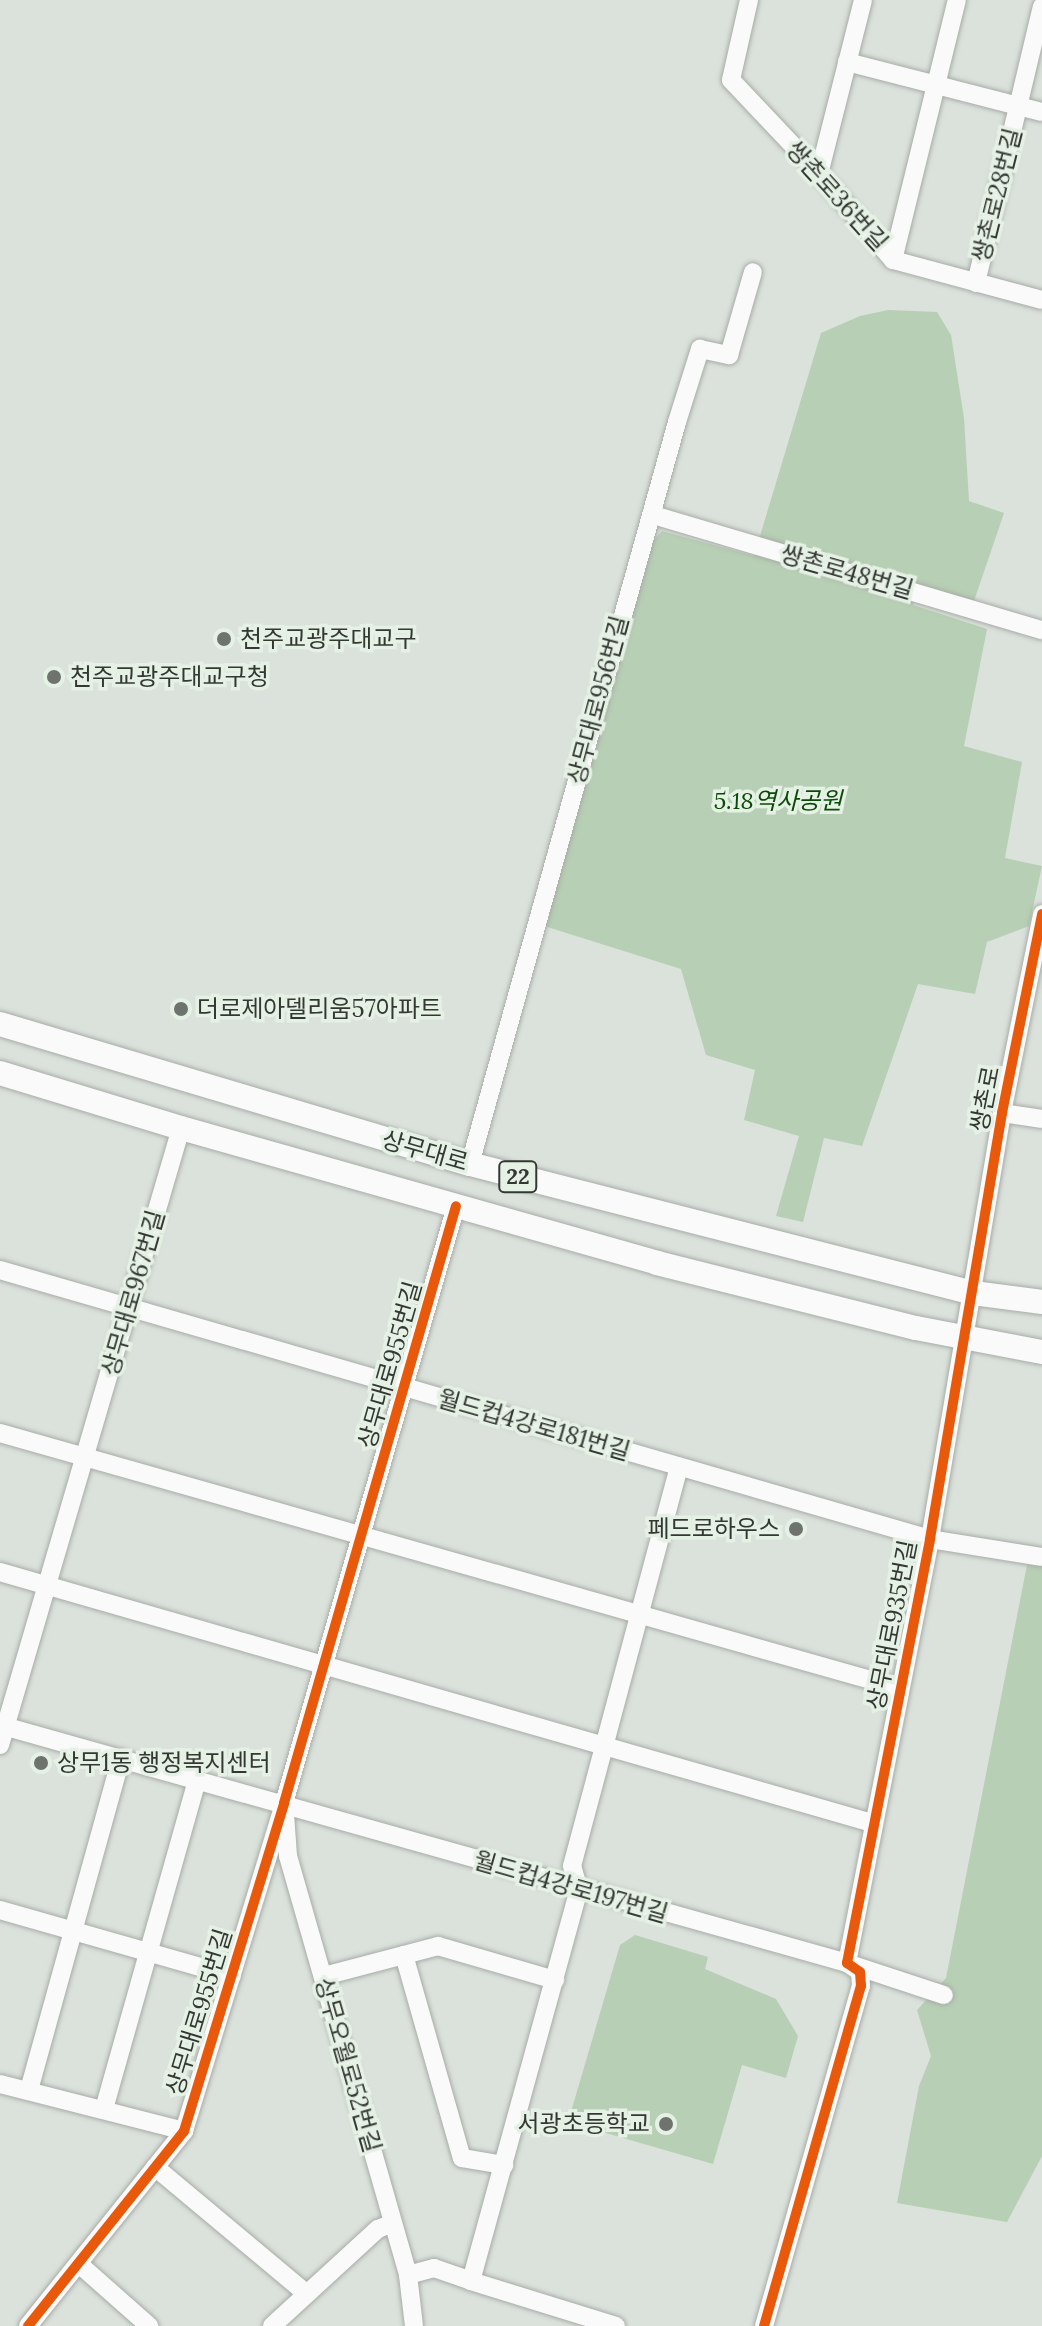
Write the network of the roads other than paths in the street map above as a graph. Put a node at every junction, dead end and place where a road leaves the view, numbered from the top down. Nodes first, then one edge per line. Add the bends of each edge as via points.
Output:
1 (749, 0) edge
2 (863, 0) edge
3 (957, 0) edge
4 (1042, 7) edge
5 (847, 62) junction
6 (936, 85) junction
7 (1019, 107) junction
8 (1042, 112) edge
9 (819, 174) junction
10 (893, 260) junction
11 (753, 272) dead end
12 (976, 283) junction
13 (1042, 300) edge
14 (653, 515) junction
15 (1042, 630) edge
16 (1042, 914) edge
17 (1040, 934) edge
18 (0, 1024) edge
19 (0, 1073) edge
20 (1002, 1113) junction
21 (1042, 1119) edge
22 (181, 1128) junction
23 (470, 1164) junction
24 (456, 1206) junction
25 (0, 1270) edge
26 (973, 1293) junction
27 (1042, 1302) edge
28 (128, 1307) junction
29 (964, 1337) junction
30 (1042, 1352) edge
31 (405, 1387) junction
32 (0, 1433) edge
33 (84, 1457) junction
34 (679, 1467) junction
35 (362, 1535) junction
36 (930, 1539) junction
37 (1042, 1557) edge
38 (0, 1572) edge
39 (47, 1585) junction
40 (640, 1614) junction
41 (324, 1666) junction
42 (899, 1688) junction
43 (3, 1725) edge
44 (0, 1745) edge
45 (603, 1747) junction
46 (121, 1759) junction
47 (197, 1780) junction
48 (284, 1803) junction
49 (872, 1823) junction
50 (579, 1890) junction
51 (0, 1910) edge
52 (74, 1931) junction
53 (147, 1952) junction
54 (404, 1955) junction
55 (847, 1963) junction
56 (232, 1976) junction
57 (324, 1976) junction
58 (555, 1980) junction
59 (944, 1995) dead end
60 (0, 2084) edge
61 (29, 2090) junction
62 (104, 2109) junction
63 (184, 2131) junction
64 (504, 2165) junction
65 (155, 2167) junction
66 (393, 2223) junction
67 (79, 2264) junction
68 (408, 2275) junction
69 (471, 2281) junction
70 (307, 2294) junction
71 (28, 2326) edge
72 (149, 2326) edge
73 (272, 2326) edge
74 (414, 2326) edge
75 (616, 2326) edge
76 (764, 2326) edge

1 - 9 street, 쌍촌로36번길 via 731,80
2 - 5 street
3 - 6 street
4 - 7 street
5 - 6 street, 쌍촌로28번길
5 - 9 street
6 - 7 street, 쌍촌로28번길
6 - 10 street
7 - 8 street, 쌍촌로28번길
7 - 12 street, 쌍촌로28번길
9 - 10 street, 쌍촌로36번길
10 - 12 street, 쌍촌로36번길
11 - 14 street, 상무대로956번길 via 729,355 700,349
12 - 13 street, 쌍촌로36번길
14 - 15 street, 쌍촌로48번길
14 - 23 street, 상무대로956번길
16 - 17 street, 쌍촌로
17 - 20 street, 쌍촌로
18 - 23 main road, 상무대로 / 22
19 - 22 main road, 상무대로 / 22
20 - 21 street
20 - 26 street, 쌍촌로
22 - 24 main road, 상무대로 / 22
22 - 28 street, 상무대로967번길
23 - 26 main road, 상무대로 / 22
24 - 29 main road, 상무대로 / 22 via 657,1263
24 - 31 street, 상무대로955번길
25 - 28 street, 월드컵4강로181번길
26 - 27 main road, 상무대로 / 22
26 - 29 street, 상무대로935번길
28 - 31 street, 월드컵4강로181번길
28 - 33 street, 상무대로967번길
29 - 30 main road, 상무대로 / 22
29 - 36 street, 상무대로935번길
31 - 34 street, 월드컵4강로181번길
31 - 35 street, 상무대로955번길
32 - 33 street
33 - 35 street
33 - 39 street, 상무대로967번길
34 - 36 street, 월드컵4강로181번길
34 - 40 street
35 - 40 street
35 - 41 street, 상무대로955번길
36 - 37 street, 월드컵4강로181번길
36 - 42 street, 상무대로935번길
38 - 39 street
39 - 41 street
39 - 43 street, 상무대로967번길
40 - 42 street, 상무대로935번길
40 - 45 street
41 - 45 street
41 - 48 street, 상무대로955번길
42 - 49 street, 상무대로935번길
43 - 44 street, 상무대로967번길
43 - 46 street, 월드컵4강로197번길
45 - 49 street
45 - 50 street via 572,1866
46 - 47 street, 월드컵4강로197번길
46 - 52 street
47 - 48 street, 월드컵4강로197번길
47 - 53 street
48 - 50 street, 월드컵4강로197번길
48 - 56 street, 상무대로955번길
48 - 57 street, 상무오월로52번길 via 288,1856
49 - 55 street, 상무대로935번길
50 - 55 street, 월드컵4강로197번길
50 - 58 street
51 - 52 street, 상무대로955번길
52 - 53 street, 상무대로955번길
52 - 61 street
53 - 56 street, 상무대로955번길
53 - 62 street
54 - 57 street
54 - 58 street via 438,1946
54 - 64 street via 462,2158
55 - 59 street, 월드컵4강로197번길
55 - 76 street via 860,1972 861,1986
56 - 63 street, 상무대로955번길
57 - 66 street, 상무오월로52번길
58 - 64 street
60 - 61 street, 상무대로955번길
61 - 62 street, 상무대로955번길
62 - 63 street, 상무대로955번길
63 - 65 street, 상무대로955번길
64 - 69 street
65 - 67 street, 상무대로955번길
65 - 70 street
66 - 68 street, 상무오월로52번길
66 - 70 street via 378,2229
67 - 71 street, 상무대로955번길
67 - 72 street
68 - 69 street via 434,2268
68 - 74 street, 상무오월로52번길
69 - 75 street
70 - 73 street

